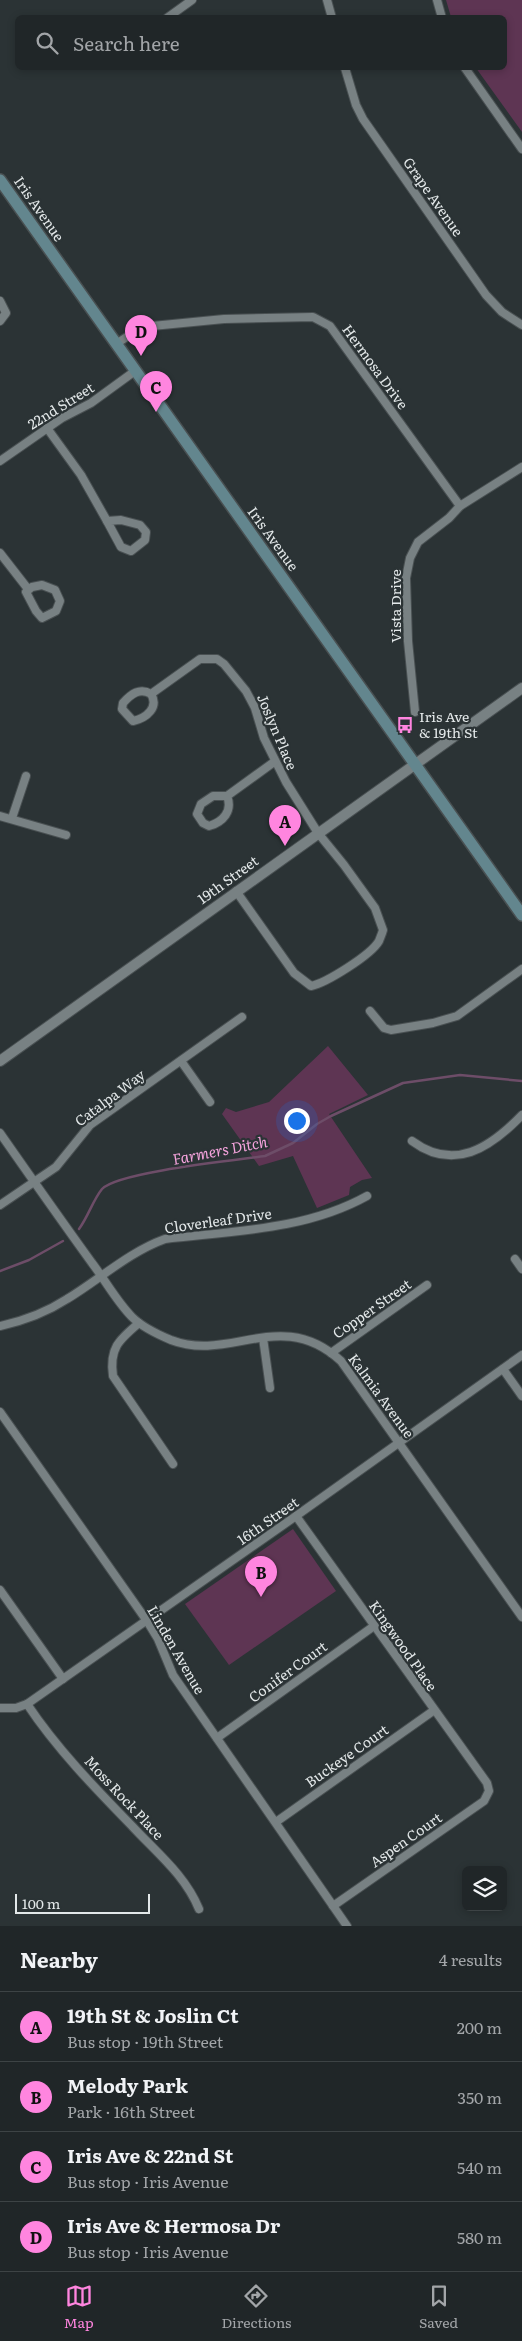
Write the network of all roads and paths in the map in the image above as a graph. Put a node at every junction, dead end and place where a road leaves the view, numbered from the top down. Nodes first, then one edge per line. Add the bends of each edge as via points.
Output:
1 (192, 0) edge
2 (327, 0) edge
3 (437, 0) edge
4 (172, 15) edge
5 (331, 15) edge
6 (441, 15) edge
7 (347, 70) edge
8 (466, 70) edge
9 (522, 149) edge
10 (0, 180) edge
11 (0, 301) edge
12 (0, 321) edge
13 (522, 325) edge
14 (116, 344) junction
15 (134, 371) junction
16 (47, 428) junction
17 (0, 461) edge
18 (522, 467) edge
19 (460, 506) junction
20 (106, 520) junction
21 (0, 553) edge
22 (28, 589) junction
23 (522, 688) edge
24 (152, 694) junction
25 (416, 712) dead end
26 (274, 762) junction
27 (415, 764) junction
28 (26, 776) dead end
29 (227, 796) junction
30 (0, 816) edge
31 (12, 818) junction
32 (318, 833) junction
33 (66, 836) dead end
34 (236, 891) junction
35 (522, 915) edge
36 (522, 969) edge
37 (370, 1011) dead end
38 (242, 1016) dead end
39 (0, 1061) edge
40 (181, 1061) junction
41 (210, 1102) dead end
42 (522, 1115) edge
43 (0, 1133) edge
44 (412, 1141) dead end
45 (35, 1182) junction
46 (367, 1196) dead end
47 (0, 1205) edge
48 (515, 1259) dead end
49 (522, 1268) edge
50 (102, 1276) junction
51 (427, 1285) dead end
52 (139, 1323) junction
53 (0, 1326) edge
54 (263, 1338) junction
55 (331, 1352) junction
56 (522, 1355) edge
57 (503, 1368) junction
58 (270, 1388) dead end
59 (522, 1396) edge
60 (0, 1412) edge
61 (398, 1442) junction
62 (173, 1464) dead end
63 (296, 1516) junction
64 (0, 1590) edge
65 (522, 1617) edge
66 (147, 1621) junction
67 (374, 1626) junction
68 (63, 1679) junction
69 (27, 1704) junction
70 (0, 1708) edge
71 (433, 1711) junction
72 (217, 1738) junction
73 (489, 1791) joint
74 (276, 1822) junction
75 (333, 1906) junction
76 (199, 1910) dead end
77 (347, 1926) edge

1 - 4 street
2 - 5 street
3 - 6 street
7 - 13 street, Grape Avenue via 363,119 486,296
8 - 9 street
10 - 14 main road, Iris Avenue
11 - 12 street via 6,314
14 - 15 main road, Iris Avenue
14 - 19 street, Hermosa Drive via 142,326 224,319 304,317 322,320 336,334
15 - 16 street, 22nd Street via 92,403
15 - 27 main road, Iris Avenue
16 - 17 street, 22nd Street
16 - 20 street via 81,476
18 - 19 street, Vista Drive
19 - 25 street, Vista Drive via 418,542 406,568 408,641
20 - 20 street via 123,549 131,551 145,540 146,532 140,525
21 - 22 street
22 - 22 street via 27,596 40,617 45,618 56,611 60,601 55,590 42,585
23 - 27 street, 19th Street
24 - 24 street, Joslyn Place via 140,690 125,700 122,709 128,718 137,720 153,708
24 - 26 street, Joslyn Place via 200,659 217,659 246,691
26 - 29 street
26 - 32 street, Joslyn Place
27 - 32 street, 19th Street
27 - 35 main road, Iris Avenue
28 - 31 street
29 - 29 street via 213,796 201,804 198,814 206,825 213,825 227,814 230,804
30 - 31 street
31 - 33 street
32 - 34 street, 19th Street
32 - 34 street, Joslyn Place via 375,908 383,930 378,942 368,952 328,980 311,986 294,973
34 - 39 street, 19th Street
36 - 37 street via 449,1019 391,1030 384,1028
38 - 40 street, Catalpa Way
40 - 41 street
40 - 45 street, Catalpa Way via 90,1125 80,1134 66,1158
42 - 44 street via 489,1142 460,1156 431,1153
43 - 45 street, Kalmia Avenue
45 - 47 street, Catalpa Way
45 - 50 street, Kalmia Avenue
46 - 50 street, Cloverleaf Drive via 329,1214 302,1222 165,1239 146,1246
48 - 49 street
50 - 52 street, Kalmia Avenue via 130,1316
50 - 53 street, Cloverleaf Drive via 42,1313
51 - 55 street, Copper Street
52 - 54 street, Kalmia Avenue via 171,1340 187,1344
52 - 62 street via 120,1339 112,1362 114,1376
54 - 55 street, Kalmia Avenue via 302,1338
54 - 58 street
55 - 61 street, Kalmia Avenue via 341,1361
56 - 57 street, 16th Street
57 - 59 street
57 - 61 street, 16th Street
60 - 66 street, Linden Avenue
61 - 63 street, 16th Street
61 - 65 street, Kalmia Avenue
63 - 66 street, 16th Street
63 - 67 street, Kingwood Place
64 - 68 street
66 - 68 street, 16th Street
66 - 72 street, Linden Avenue via 173,1675
67 - 71 street, Kingwood Place
67 - 72 street, Conifer Court
68 - 69 street, 16th Street
69 - 70 street
69 - 76 street, Moss Rock Place via 94,1786 175,1870 192,1892
71 - 73 street, Kingwood Place via 487,1783
71 - 74 street, Buckeye Court
72 - 74 street, Linden Avenue
73 - 75 street, Aspen Court via 484,1801
74 - 75 street, Linden Avenue
75 - 77 street, Linden Avenue

